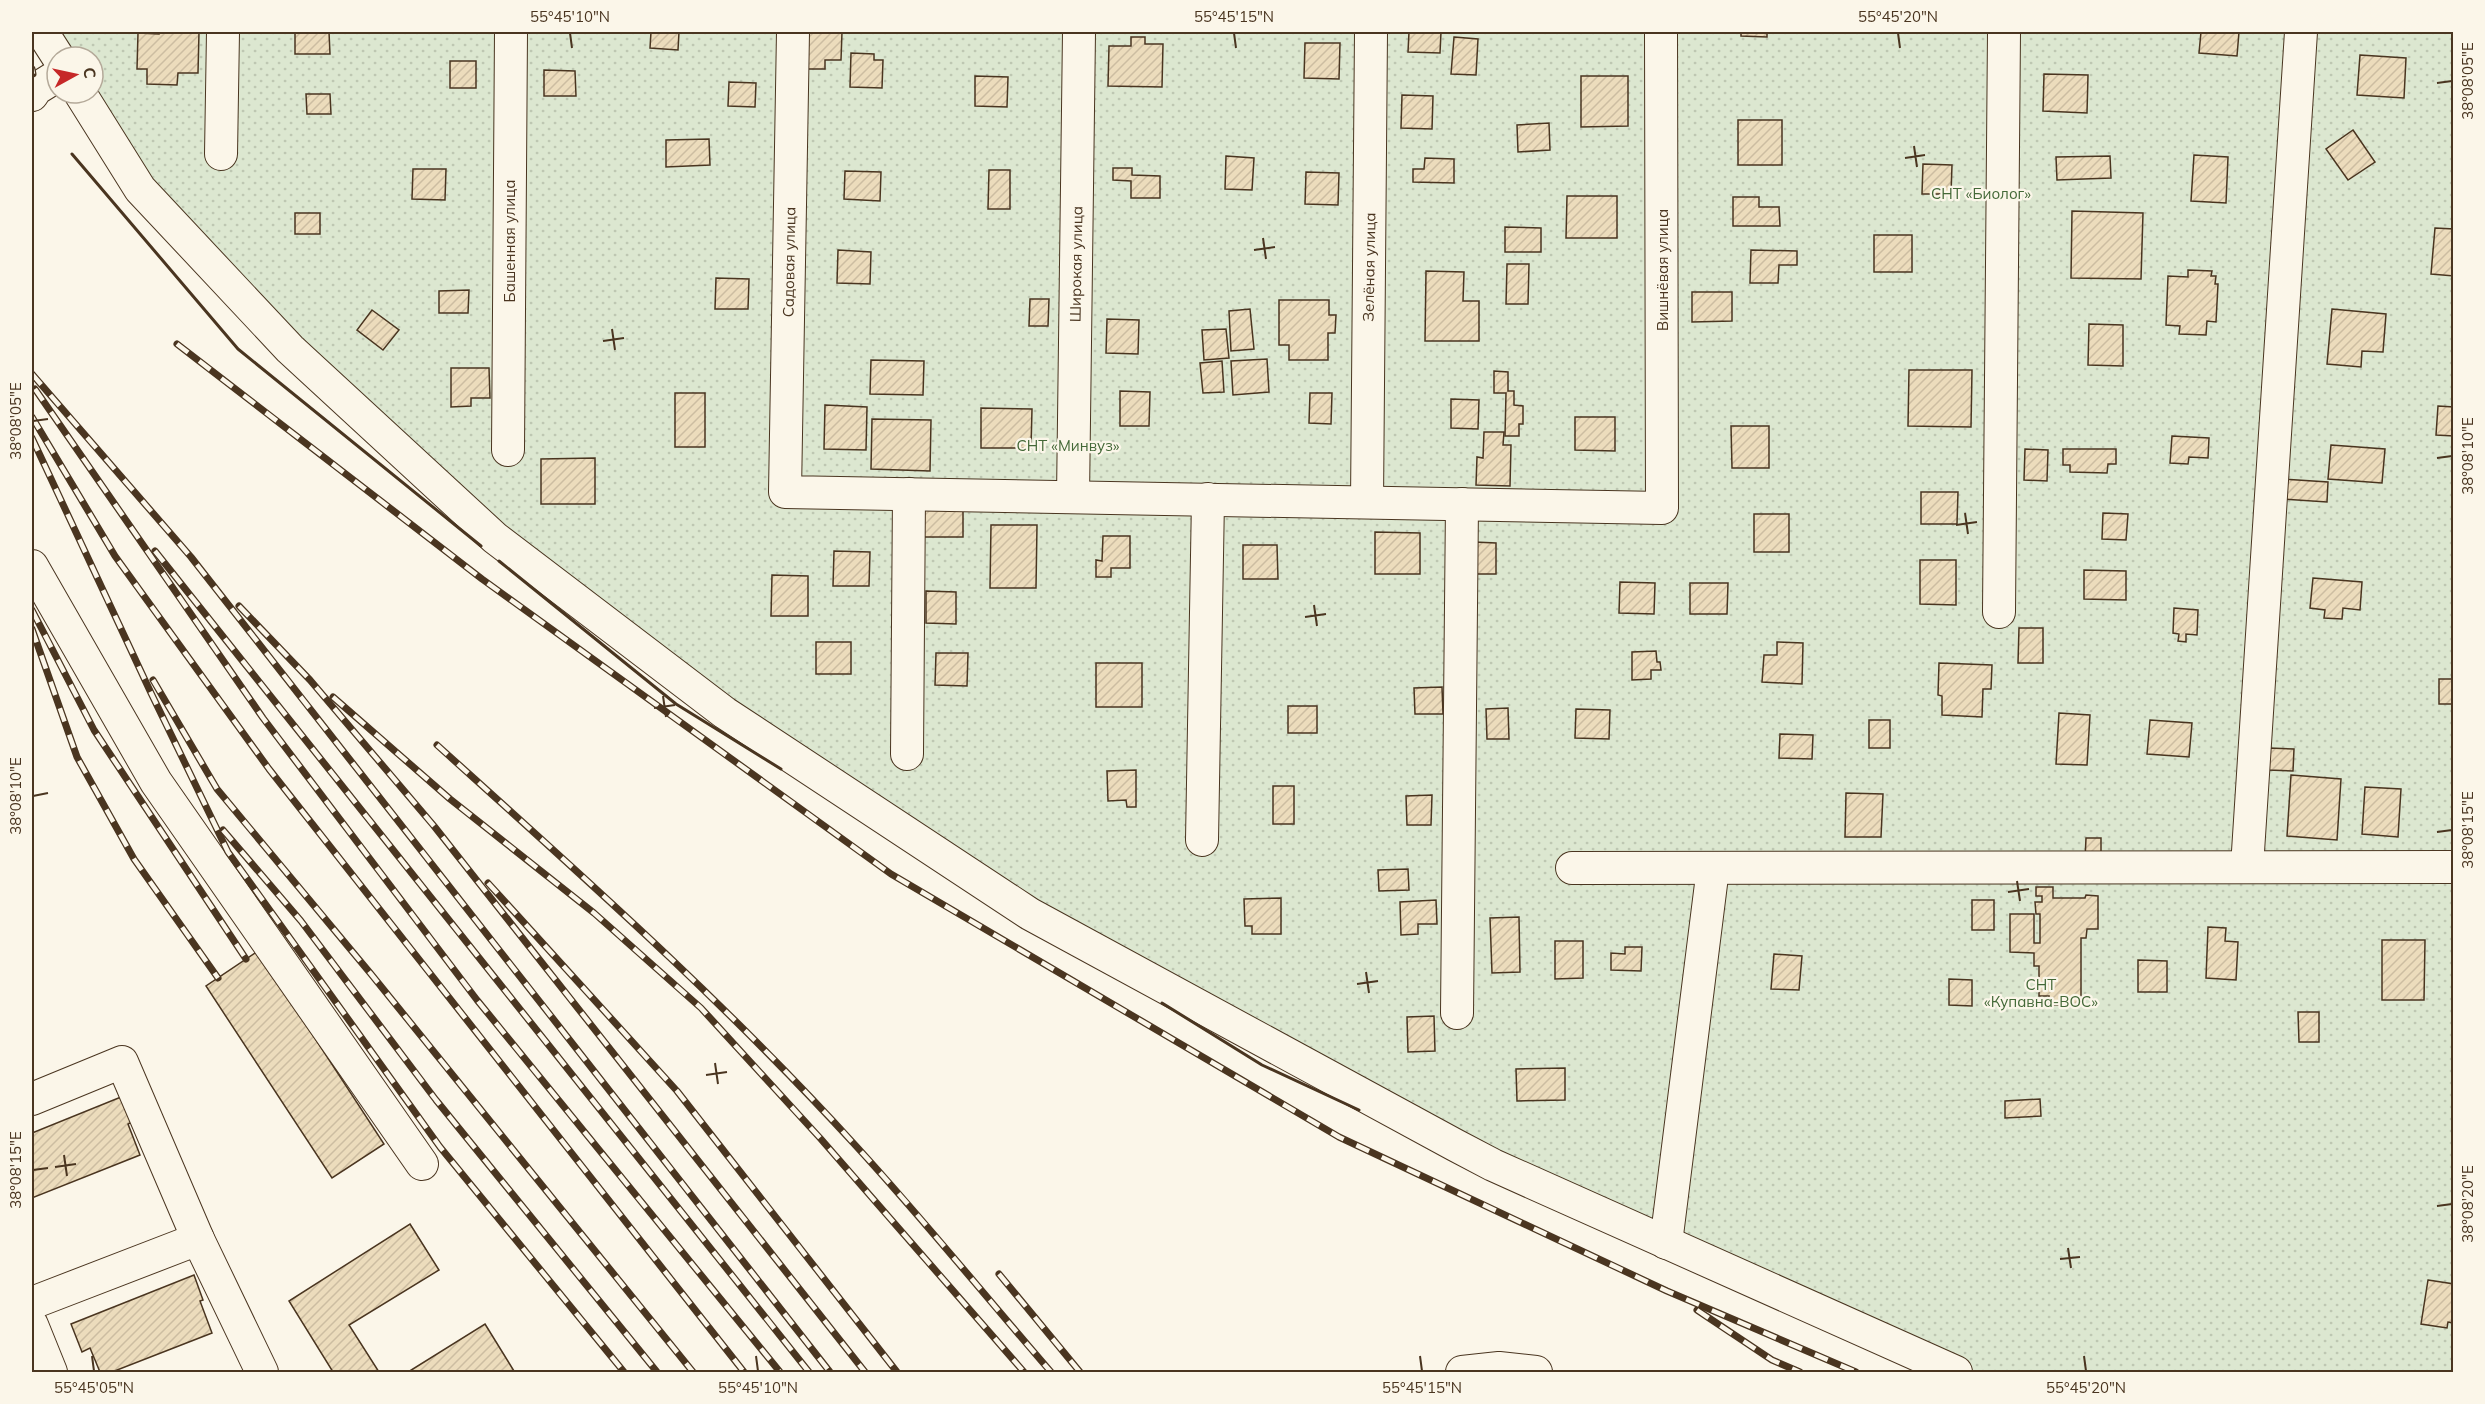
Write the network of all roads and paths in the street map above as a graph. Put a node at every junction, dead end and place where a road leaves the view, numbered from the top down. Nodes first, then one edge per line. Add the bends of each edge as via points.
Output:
1 (42, 32) edge
2 (223, 32) edge
3 (511, 32) edge
4 (794, 32) edge
5 (1079, 32) edge
6 (1371, 32) edge
7 (1661, 32) edge
8 (2004, 32) edge
9 (2301, 32) edge
10 (50, 45) edge
11 (45, 83) edge
12 (32, 95) edge
13 (88, 105) edge
14 (221, 154) dead end
15 (508, 450) dead end
16 (909, 494) junction
17 (1073, 497) junction
18 (1208, 499) junction
19 (1367, 502) junction
20 (1462, 504) junction
21 (32, 566) edge
22 (1999, 612) dead end
23 (907, 754) dead end
24 (1202, 840) dead end
25 (2247, 867) junction
26 (2454, 867) edge
27 (1572, 868) dead end
28 (1713, 868) junction
29 (1457, 1013) dead end
30 (32, 1099) edge
31 (422, 1164) dead end
32 (198, 1239) junction
33 (1666, 1243) junction
34 (32, 1303) edge
35 (32, 1325) edge
36 (49, 1371) edge
37 (262, 1372) edge
38 (1462, 1372) edge
39 (1536, 1372) edge
40 (1956, 1372) edge

1 - 10 street
2 - 14 street
3 - 15 street, Башенная улица
4 - 16 street, Садовая улица via 785,492
5 - 17 street, Широкая улица
6 - 19 street, Зелёная улица
7 - 20 street, Вишнёвая улица via 1662,508
8 - 22 street
9 - 25 street
11 - 12 street
13 - 33 street via 140,189 290,350 495,538 725,712 1030,914 1492,1165
16 - 17 street
16 - 23 street
17 - 18 street
18 - 19 street
18 - 24 street
19 - 20 street
20 - 29 street
21 - 31 street via 156,782
25 - 26 street
25 - 28 street
27 - 28 street
28 - 33 street
30 - 32 street via 122,1062
32 - 34 street
32 - 37 street
33 - 40 street
35 - 36 street
38 - 39 street via 1499,1368

